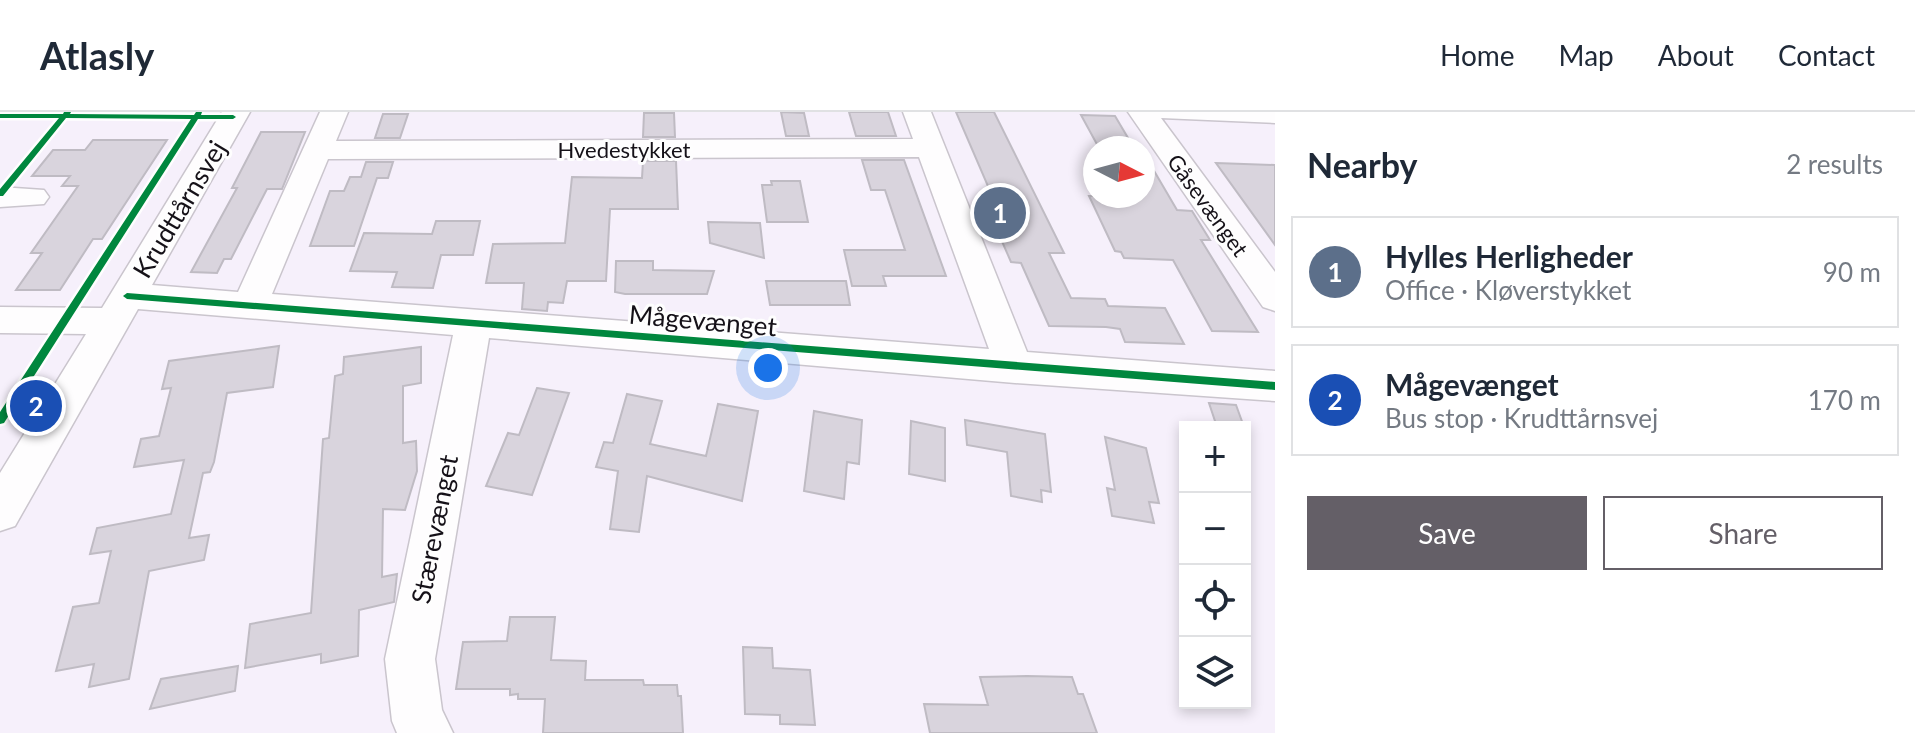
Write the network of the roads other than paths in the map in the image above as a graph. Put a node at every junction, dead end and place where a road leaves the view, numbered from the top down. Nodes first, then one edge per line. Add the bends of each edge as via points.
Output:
1 (236, 112) edge
2 (334, 112) edge
3 (917, 112) edge
4 (1142, 112) edge
5 (1169, 112) edge
6 (1275, 115) edge
7 (930, 148) junction
8 (317, 150) junction
9 (0, 197) edge
10 (33, 197) dead end
11 (1275, 298) edge
12 (249, 306) junction
13 (120, 308) junction
14 (0, 320) edge
15 (473, 323) junction
16 (1015, 368) junction
17 (1275, 386) edge
18 (0, 512) edge
19 (427, 733) edge

1 - 13 street, Krudttårnsvej
2 - 8 street
3 - 7 street
4 - 11 street, Gåsevænget
5 - 6 street
7 - 8 street, Hvedestykket
7 - 16 street
8 - 12 street
9 - 10 street
12 - 13 street, Mågevænget
12 - 15 street, Mågevænget
13 - 14 street, Mågevænget
13 - 18 street, Krudttårnsvej
15 - 16 street, Mågevænget
15 - 19 street, Stærevænget via 410,659 418,721
16 - 17 street, Mågevænget

